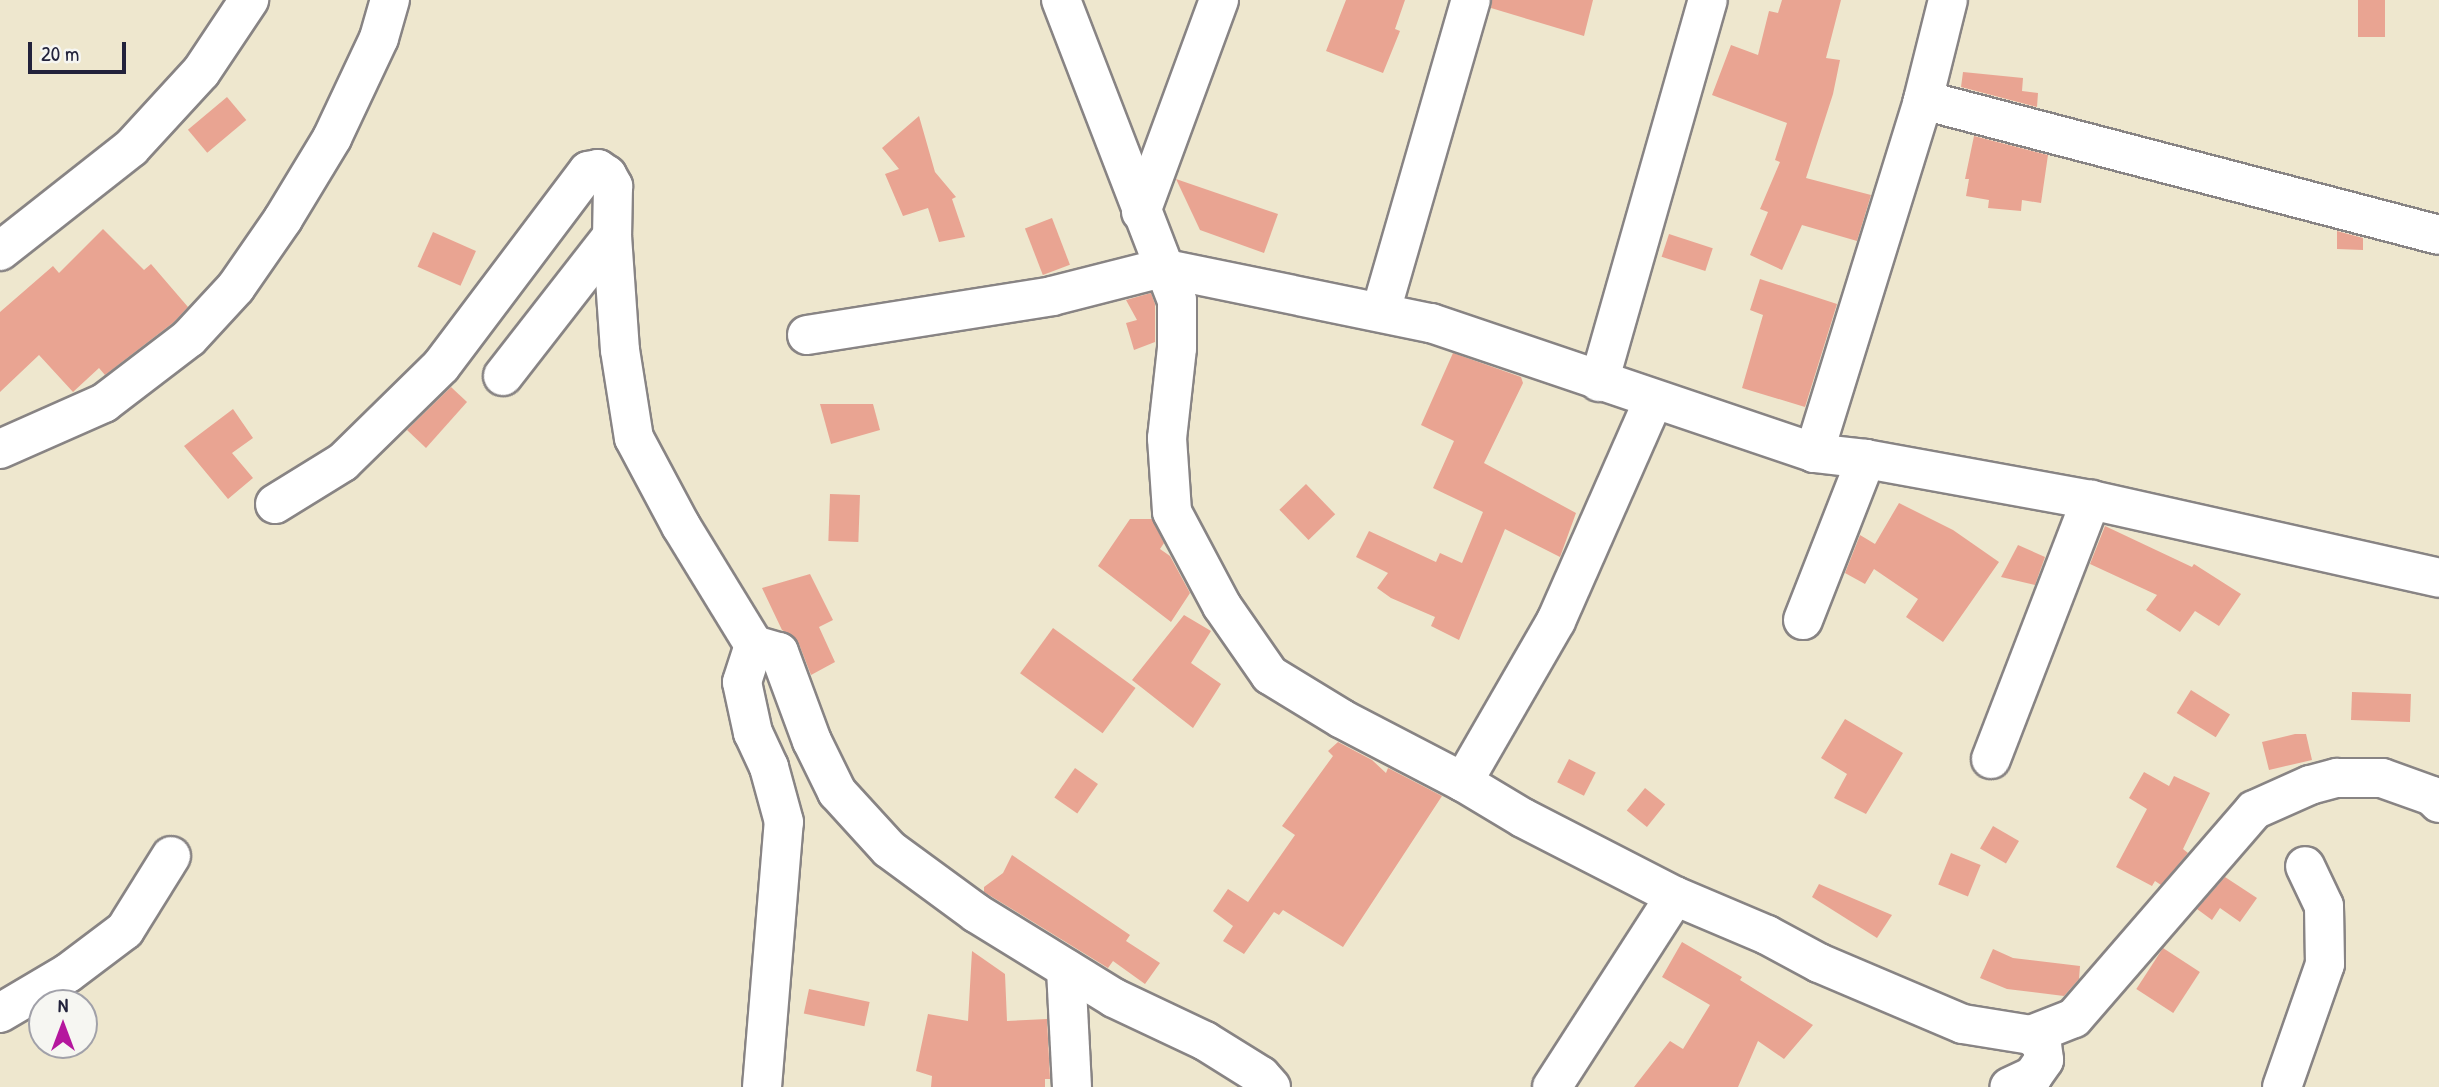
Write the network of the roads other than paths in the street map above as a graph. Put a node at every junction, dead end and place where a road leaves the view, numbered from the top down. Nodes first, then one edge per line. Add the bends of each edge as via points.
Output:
1 (249, 0) edge
2 (390, 0) edge
3 (1061, 0) edge
4 (1219, 0) edge
5 (1471, 0) edge
6 (1708, 0) edge
7 (1948, 0) edge
8 (1923, 100) junction
9 (1141, 212) junction
10 (2439, 235) edge
11 (611, 236) junction
12 (0, 251) edge
13 (1162, 268) junction
14 (1381, 312) junction
15 (807, 335) dead end
16 (503, 376) dead end
17 (1599, 382) junction
18 (1653, 401) junction
19 (0, 449) edge
20 (1814, 453) junction
21 (1867, 459) junction
22 (2091, 500) junction
23 (275, 504) dead end
24 (2439, 578) edge
25 (1803, 620) dead end
26 (754, 645) junction
27 (1991, 758) dead end
28 (1463, 782) junction
29 (2439, 803) edge
30 (171, 856) dead end
31 (2305, 866) dead end
32 (1675, 896) junction
33 (1066, 969) junction
34 (0, 1013) edge
35 (2031, 1035) junction
36 (762, 1087) edge
37 (1072, 1087) edge
38 (1271, 1087) edge
39 (1552, 1087) edge
40 (2009, 1087) edge
41 (2282, 1087) edge

1 - 12 street via 201,72 131,148
2 - 19 street via 379,38 332,138 236,288 190,338 104,403
3 - 9 street
4 - 9 street
5 - 14 street
6 - 17 street
7 - 8 street
8 - 10 street
8 - 20 street
9 - 13 street
11 - 16 street
11 - 23 street via 612,186 598,169 588,171 441,366 343,461
11 - 26 street via 620,350 634,438
13 - 14 street
13 - 15 street via 1052,296
13 - 28 street via 1177,300 1167,438 1172,512 1222,606 1270,675 1342,719
14 - 17 street via 1431,323
17 - 18 street
18 - 20 street
18 - 28 street via 1556,621
20 - 21 street
21 - 22 street
21 - 25 street
22 - 24 street
22 - 27 street
26 - 33 street via 779,652 812,741 837,792 889,849 976,913
26 - 36 street via 743,682 753,733 769,767 785,822
28 - 32 street
29 - 35 street via 2432,796 2382,778 2337,778 2254,810 2074,1018
30 - 34 street via 125,930 68,973
31 - 41 street via 2324,906 2325,964
32 - 35 street via 1963,1024
32 - 39 street
33 - 37 street
33 - 38 street via 1114,998 1205,1041
35 - 40 street via 2042,1045 2044,1060 2033,1076

